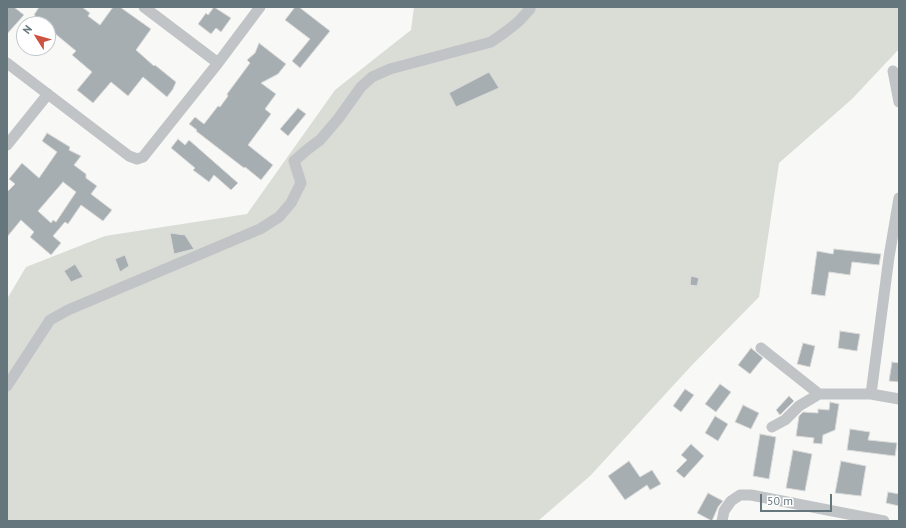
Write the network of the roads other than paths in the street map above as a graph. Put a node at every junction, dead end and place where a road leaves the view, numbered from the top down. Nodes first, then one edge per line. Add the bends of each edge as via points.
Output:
1 (144, 7) edge
2 (260, 7) edge
3 (530, 7) edge
4 (7, 63) edge
5 (218, 63) junction
6 (893, 71) dead end
7 (48, 94) junction
8 (899, 102) edge
9 (7, 145) edge
10 (899, 198) edge
11 (761, 348) dead end
12 (7, 386) edge
13 (819, 394) junction
14 (871, 394) junction
15 (899, 398) edge
16 (772, 427) dead end
17 (722, 521) edge
18 (884, 521) edge

1 - 5 street
2 - 5 street
3 - 12 street via 518,22 491,42 390,69 372,77 361,87 320,140 294,161 302,183 291,203 279,216 260,229 68,310 50,320
4 - 7 street
5 - 7 street via 143,157 137,159 129,156
6 - 8 street
7 - 9 street
10 - 14 street
11 - 13 street
13 - 14 street
13 - 16 street
14 - 15 street
17 - 18 street via 724,510 731,501 740,496 751,495

